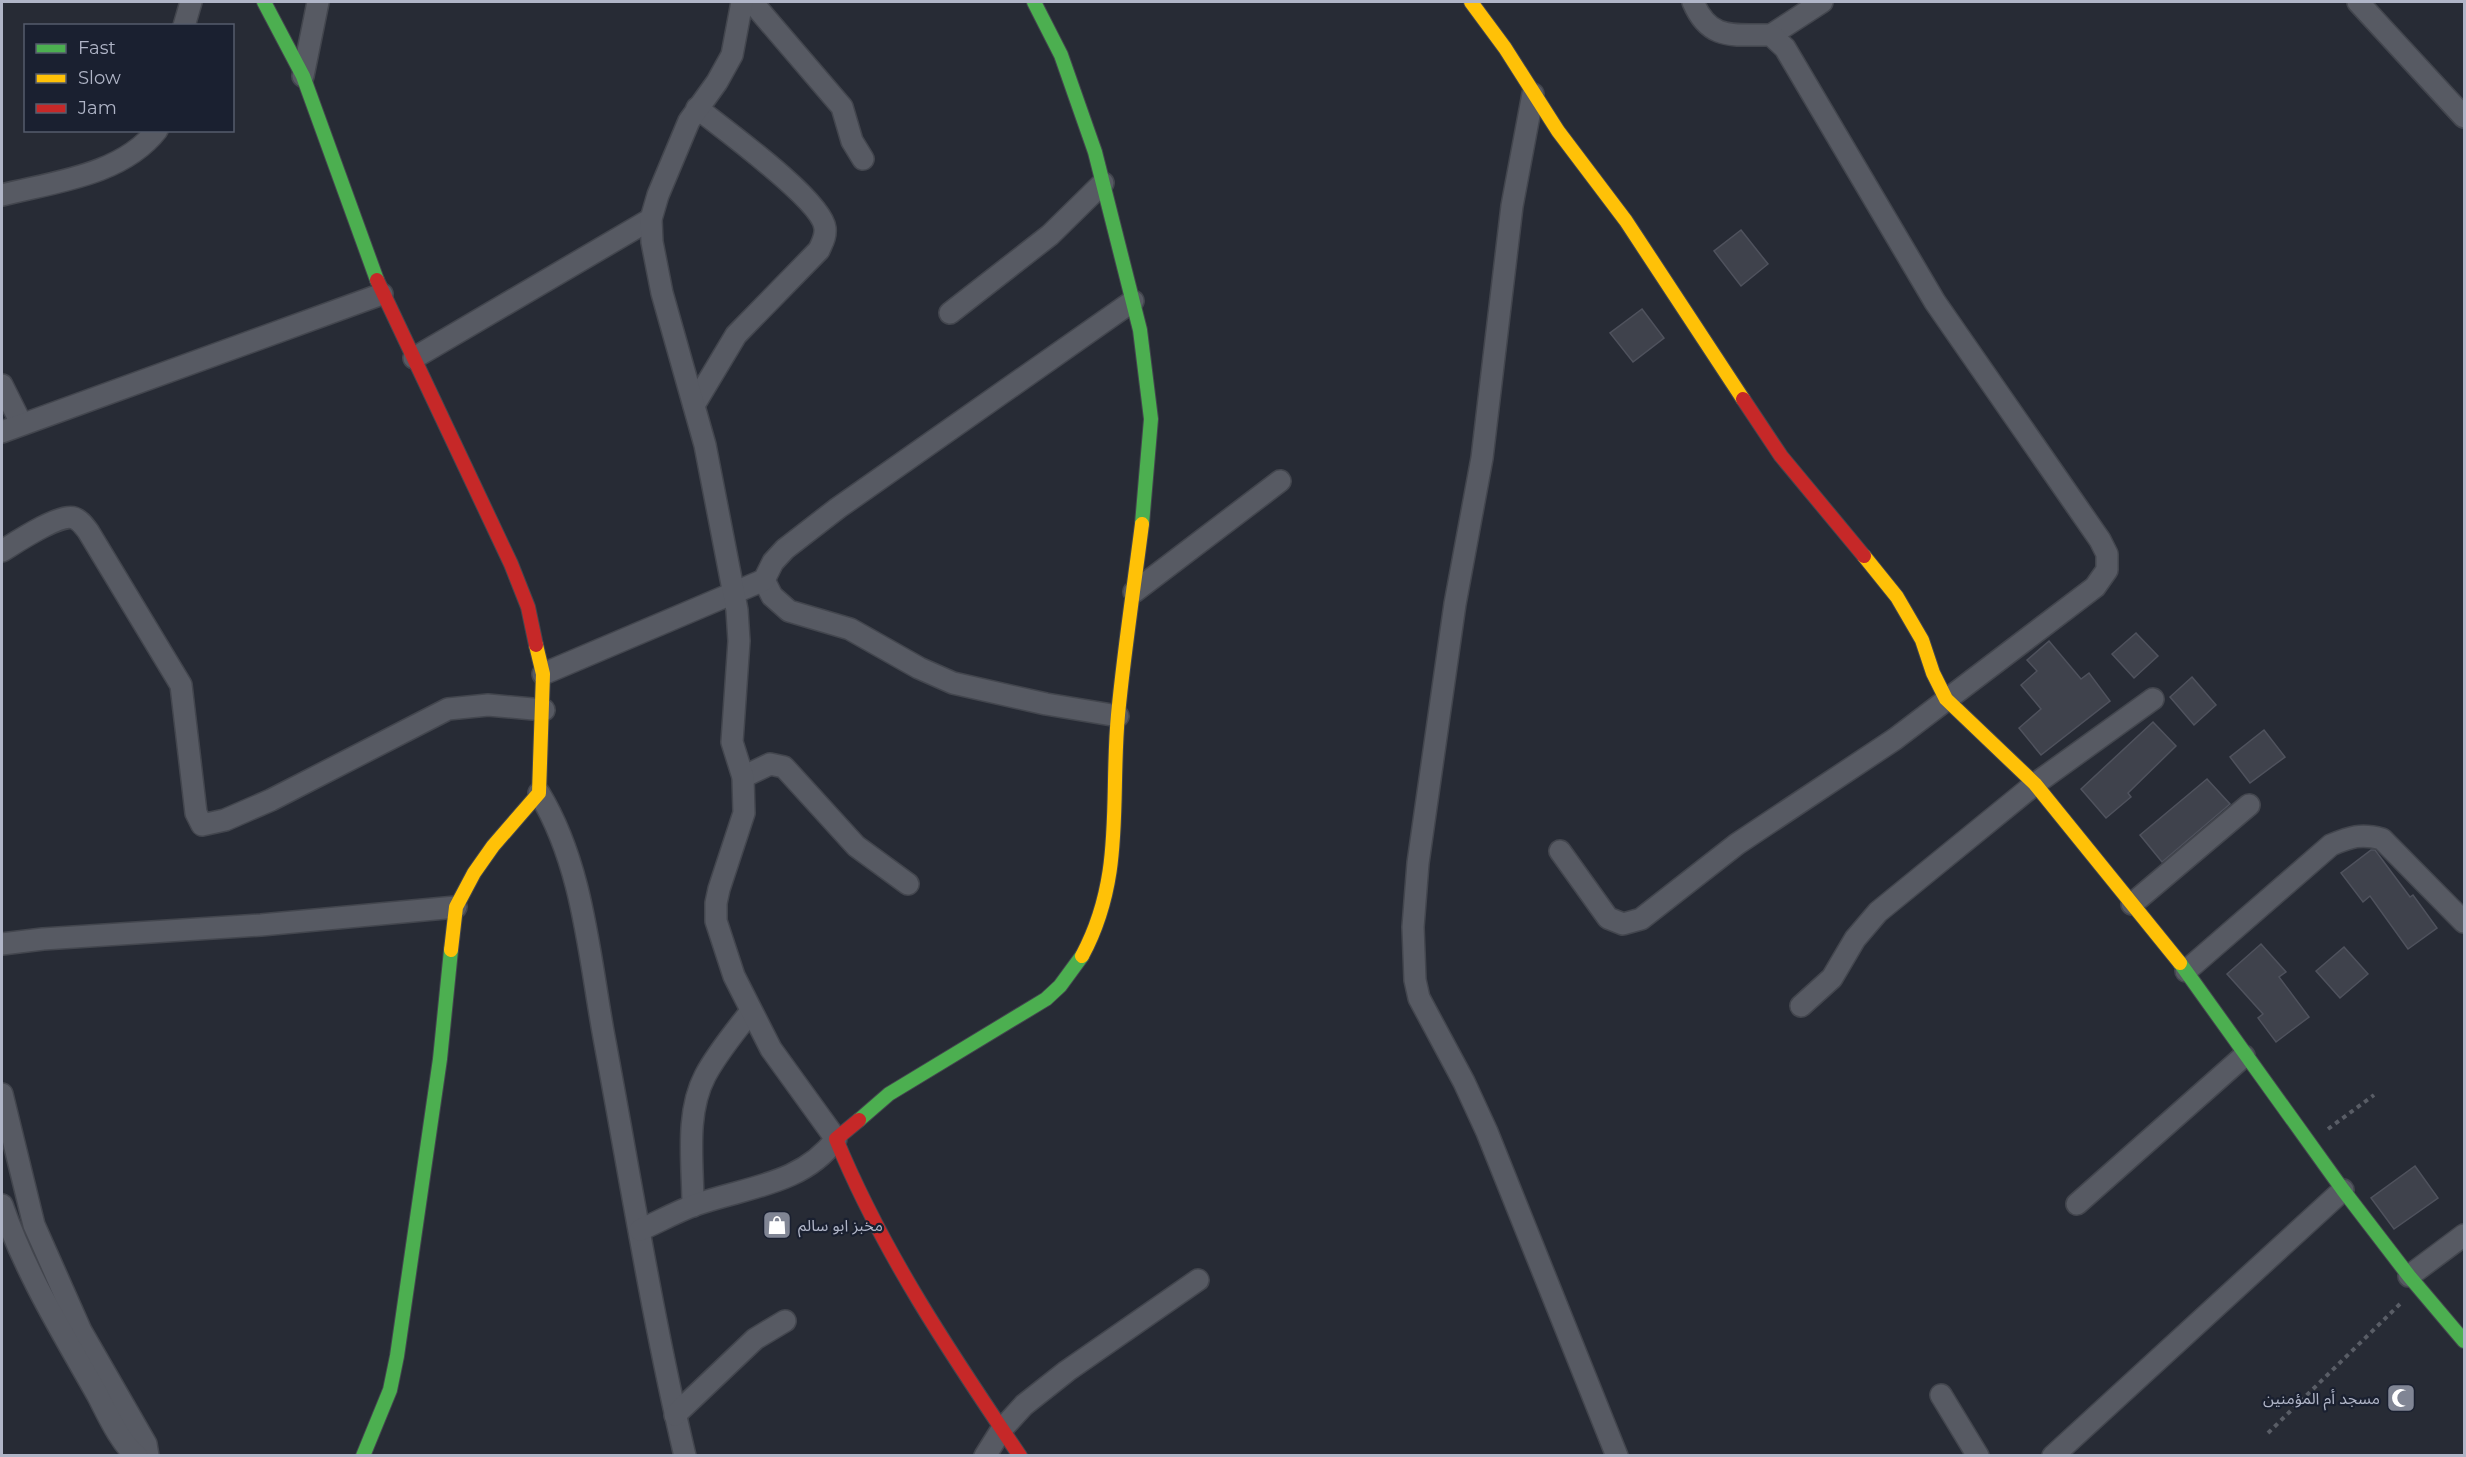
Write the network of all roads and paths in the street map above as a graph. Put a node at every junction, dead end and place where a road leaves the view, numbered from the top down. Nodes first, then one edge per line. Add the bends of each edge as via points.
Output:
1 (191, 2) edge
2 (264, 2) edge
3 (318, 2) edge
4 (742, 2) edge
5 (752, 2) edge
6 (1034, 2) edge
7 (1471, 2) edge
8 (1694, 2) edge
9 (1822, 2) edge
10 (2358, 2) edge
11 (185, 24) edge
12 (1771, 35) junction
13 (303, 76) junction
14 (1533, 94) junction
15 (698, 108) junction
16 (2464, 117) edge
17 (155, 132) edge
18 (863, 159) dead end
19 (1103, 183) junction
20 (2, 195) edge
21 (651, 219) junction
22 (382, 294) junction
23 (1133, 301) junction
24 (950, 313) dead end
25 (414, 358) junction
26 (2, 385) edge
27 (694, 405) junction
28 (21, 423) junction
29 (2, 432) edge
30 (1280, 481) dead end
31 (2, 551) edge
32 (764, 580) junction
33 (735, 592) junction
34 (1134, 592) junction
35 (543, 674) junction
36 (1947, 699) junction
37 (2153, 699) dead end
38 (544, 710) junction
39 (1118, 716) junction
40 (743, 777) junction
41 (2035, 784) junction
42 (539, 793) junction
43 (2249, 805) dead end
44 (1560, 851) dead end
45 (908, 884) dead end
46 (2132, 904) junction
47 (456, 907) junction
48 (2464, 922) edge
49 (2, 944) edge
50 (2186, 971) junction
51 (1801, 1006) dead end
52 (751, 1011) junction
53 (2244, 1056) junction
54 (2, 1094) edge
55 (2374, 1095) dead end
56 (836, 1139) junction
57 (2308, 1144) junction
58 (2343, 1190) junction
59 (2077, 1204) dead end
60 (28, 1205) junction
61 (693, 1206) junction
62 (3, 1216) edge
63 (34, 1225) junction
64 (640, 1230) junction
65 (2464, 1235) edge
66 (8, 1247) edge
67 (1198, 1280) dead end
68 (2414, 1281) junction
69 (786, 1321) dead end
70 (2464, 1341) edge
71 (1941, 1395) dead end
72 (675, 1415) junction
73 (1002, 1429) junction
74 (2268, 1433) dead end
75 (137, 1455) edge
76 (147, 1455) edge
77 (363, 1455) edge
78 (685, 1455) edge
79 (985, 1455) edge
80 (1020, 1455) edge
81 (1617, 1455) edge
82 (1978, 1455) edge
83 (2053, 1455) edge

1 - 11 street
2 - 13 street
3 - 13 street
4 - 15 street via 732,55
5 - 18 street via 842,107 852,141
6 - 19 street via 1074,87
7 - 14 street
8 - 12 street via 1700,17 1718,32
9 - 12 street
10 - 16 street
12 - 36 street via 1795,63 1935,302 2048,462 2106,554 2106,570 2095,587
13 - 22 street
14 - 36 street via 1626,221 1781,456 1897,597 1922,640
14 - 81 street via 1512,206 1482,458 1455,604 1418,863 1413,954 1422,1004 1487,1132
15 - 21 street via 679,141
15 - 27 street via 780,175 820,216 825,227 819,250 736,335
17 - 20 street via 141,148 114,164
19 - 23 street
19 - 24 street via 1050,235
21 - 25 street
21 - 27 street via 662,293
22 - 25 street
22 - 28 street
23 - 32 street via 846,502 785,549
23 - 34 street via 1146,361 1151,419
25 - 35 street via 511,564 528,607
26 - 28 street
27 - 33 street
28 - 29 street
30 - 34 street
31 - 38 street via 68,517 81,522 88,531 180,685 196,813 202,825 225,820 271,800 448,709 488,705
32 - 33 street
32 - 39 street via 772,596 789,611 850,629 953,683
33 - 35 street
33 - 40 street via 739,641 732,742
34 - 39 street
35 - 38 street
36 - 41 street
36 - 44 street via 1866,759 1737,844 1641,920 1623,924 1608,918
37 - 41 street
38 - 42 street
39 - 56 street via 1112,868 1103,909 1082,958 1046,999 889,1094
40 - 45 street via 770,764 784,767 856,846
40 - 52 street via 744,813 719,889 716,912 734,976
41 - 46 street
41 - 51 street via 1870,920 1832,978
42 - 47 street via 493,846
42 - 64 street via 562,837 579,902
43 - 46 street
46 - 50 street
47 - 49 street
47 - 77 street via 440,1059 397,1356 390,1390
48 - 50 street via 2382,839 2353,835 2331,845
50 - 53 street
52 - 56 street via 784,1071
52 - 61 street via 714,1060 698,1094 692,1135
53 - 57 street
53 - 59 street
54 - 60 street
55 - 57 path
56 - 61 street via 817,1160 798,1172
56 - 73 street via 856,1189 894,1259
57 - 58 street
58 - 68 street
58 - 83 street
60 - 62 street
60 - 63 street
61 - 64 street
62 - 66 street
63 - 66 street
63 - 76 street via 77,1323 146,1444
64 - 72 street
65 - 68 street
66 - 75 street via 116,1428
67 - 73 street via 1050,1384
68 - 70 street
68 - 74 path
69 - 72 street via 755,1339
71 - 82 street
72 - 78 street
73 - 79 street
73 - 80 street

